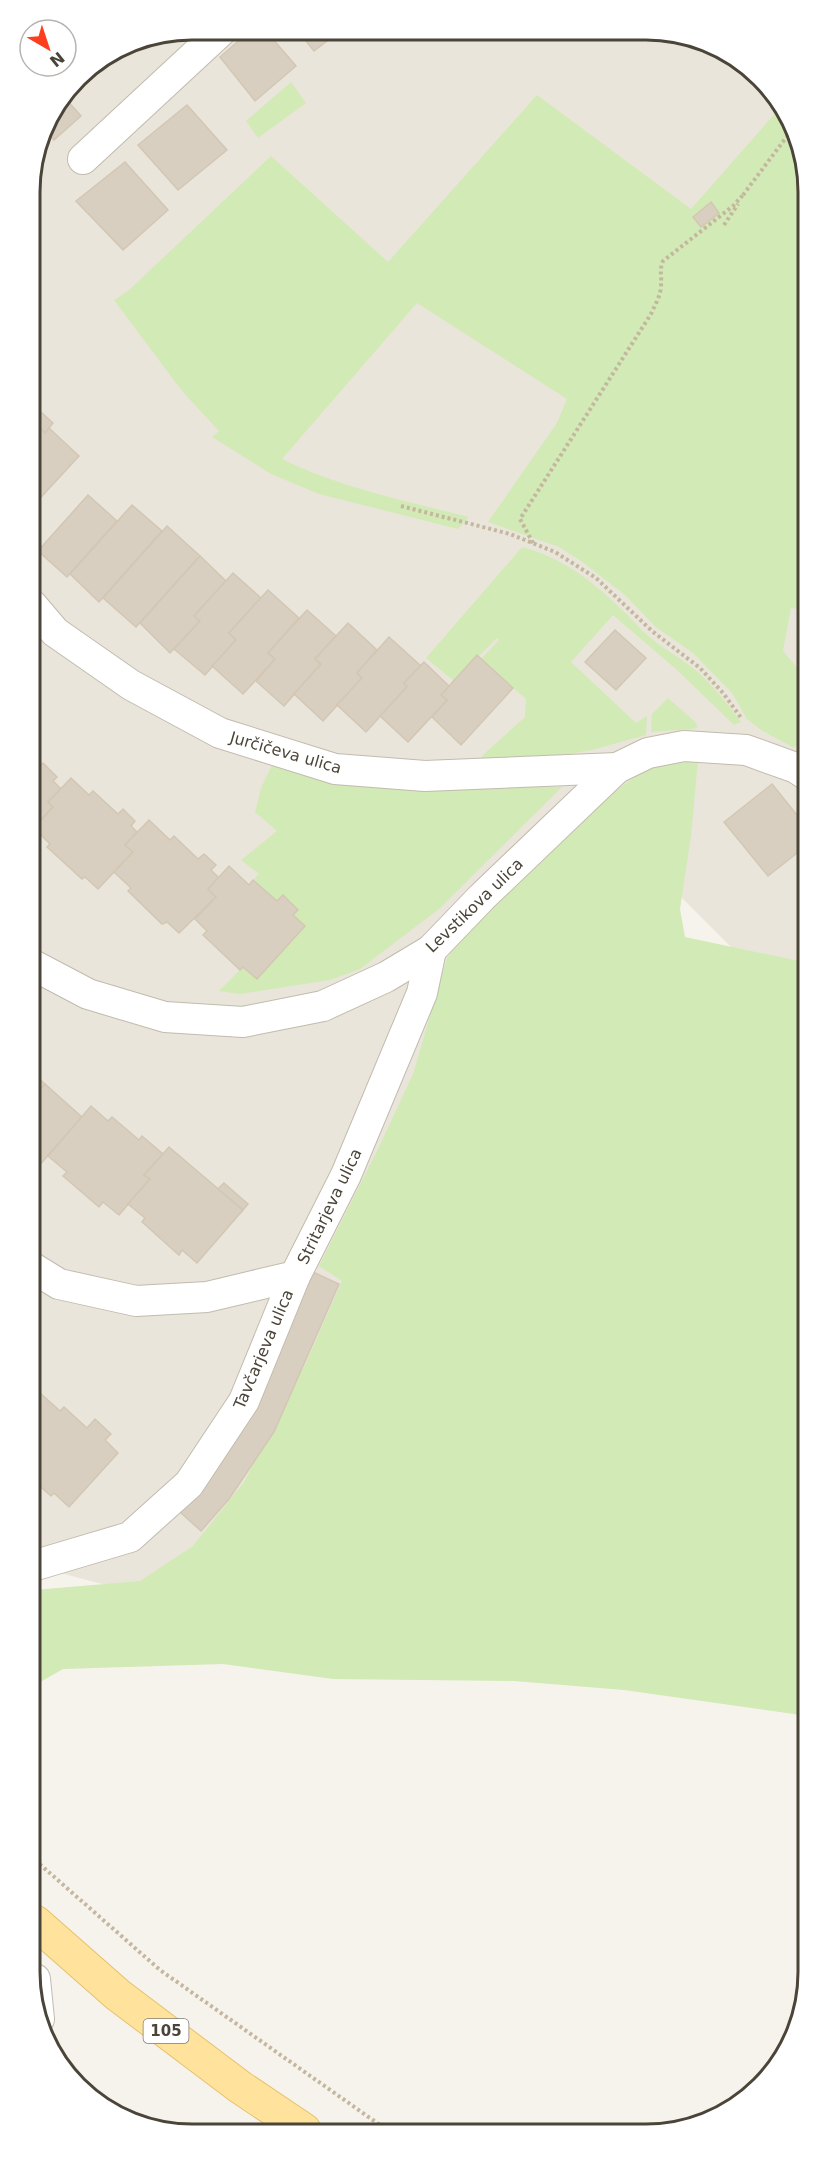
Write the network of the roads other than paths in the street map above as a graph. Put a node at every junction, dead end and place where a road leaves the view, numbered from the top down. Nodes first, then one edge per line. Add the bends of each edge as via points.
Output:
1 (211, 40) edge
2 (83, 159) dead end
3 (41, 615) edge
4 (617, 768) junction
5 (798, 769) edge
6 (431, 950) junction
7 (41, 969) edge
8 (40, 1273) edge
9 (295, 1276) junction
10 (40, 1564) edge
11 (40, 1926) edge
12 (295, 2124) edge

1 - 2 street
3 - 4 street, Jurčičeva ulica via 56,632 131,685 210,728 335,769 425,776
4 - 5 street via 648,753 684,746 746,750
4 - 6 street, Levstikova ulica
6 - 7 street, Levstikova ulica via 386,977 324,1006 243,1022 165,1017 88,993
6 - 9 street, Stritarjeva ulica via 422,993 355,1153
8 - 9 street, Stritarjeva ulica via 59,1284 136,1301 207,1297
9 - 10 street, Tavčarjeva ulica via 244,1401 189,1484 130,1537
11 - 12 main road, 105 via 118,1995

